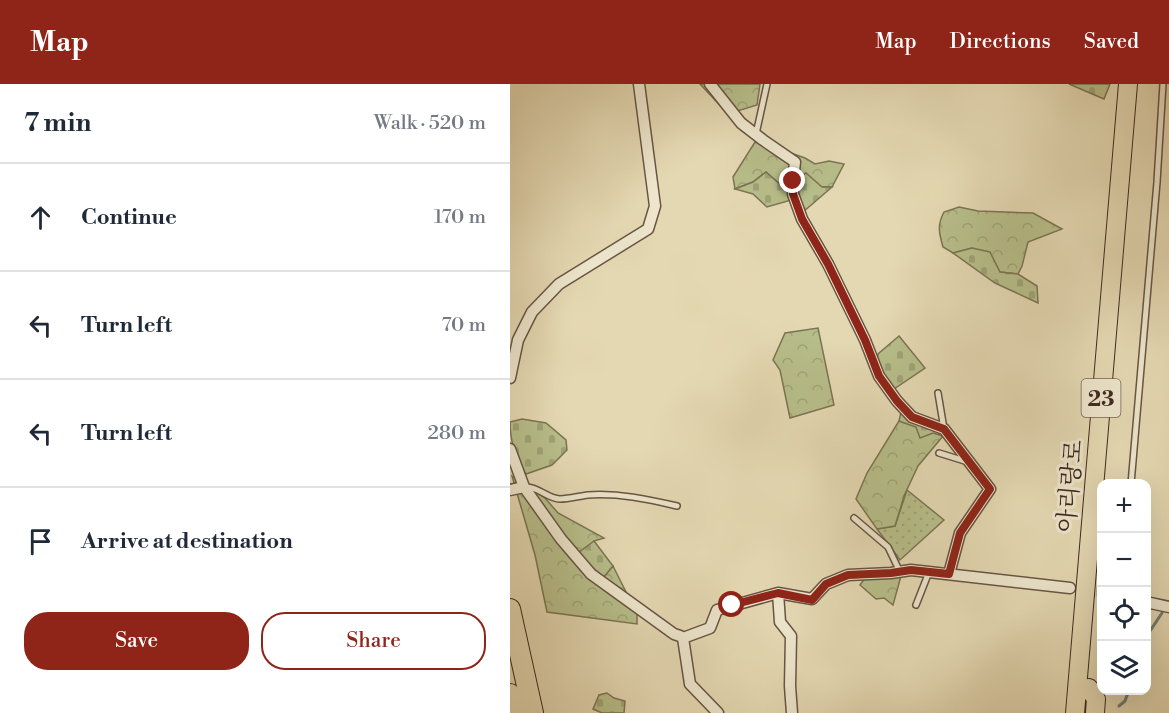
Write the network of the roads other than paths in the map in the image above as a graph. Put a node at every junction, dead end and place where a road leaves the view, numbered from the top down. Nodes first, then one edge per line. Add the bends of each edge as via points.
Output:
1 (639, 84) edge
2 (710, 84) edge
3 (767, 84) edge
4 (1128, 84) edge
5 (1140, 84) edge
6 (1163, 84) edge
7 (756, 134) junction
8 (510, 378) edge
9 (938, 393) dead end
10 (944, 429) junction
11 (510, 449) edge
12 (939, 453) dead end
13 (970, 463) junction
14 (1106, 479) edge
15 (1131, 479) edge
16 (524, 487) junction
17 (510, 490) edge
18 (677, 506) dead end
19 (854, 518) dead end
20 (900, 572) junction
21 (928, 572) junction
22 (949, 574) junction
23 (1097, 587) edge
24 (1071, 588) tunnel mouth
25 (778, 593) junction
26 (1151, 603) edge
27 (916, 605) dead end
28 (1169, 607) edge
29 (510, 609) edge
30 (683, 638) junction
31 (1089, 688) junction
32 (510, 694) edge
33 (515, 713) edge
34 (533, 713) edge
35 (718, 713) edge
36 (792, 713) edge
37 (1075, 713) edge
38 (1087, 713) edge
39 (1095, 713) edge

1 - 8 street via 654,206 648,229 559,284 532,312 518,340
2 - 7 street via 741,123
3 - 7 lane
4 - 37 highway, 아리랑로 / 23
5 - 14 highway, 아리랑로 / 23
6 - 15 lane
7 - 10 street via 795,162 793,194 802,219 837,281 879,376 912,417
9 - 10 lane
10 - 13 street
11 - 16 street
12 - 13 lane
13 - 22 street via 990,489 960,533
16 - 17 street
16 - 18 lane via 531,486 558,499 634,496
16 - 30 street via 591,574
19 - 20 lane via 888,547
20 - 21 street
20 - 25 street via 848,575 826,584 812,600
21 - 22 street
21 - 27 lane
22 - 24 street
23 - 31 highway, 아리랑로
25 - 30 street via 717,610 710,628
25 - 36 street via 780,622 791,636
26 - 28 street
29 - 34 highway
30 - 35 street via 690,684
31 - 38 highway, 아리랑로
31 - 39 highway via 1096,699
32 - 33 highway

